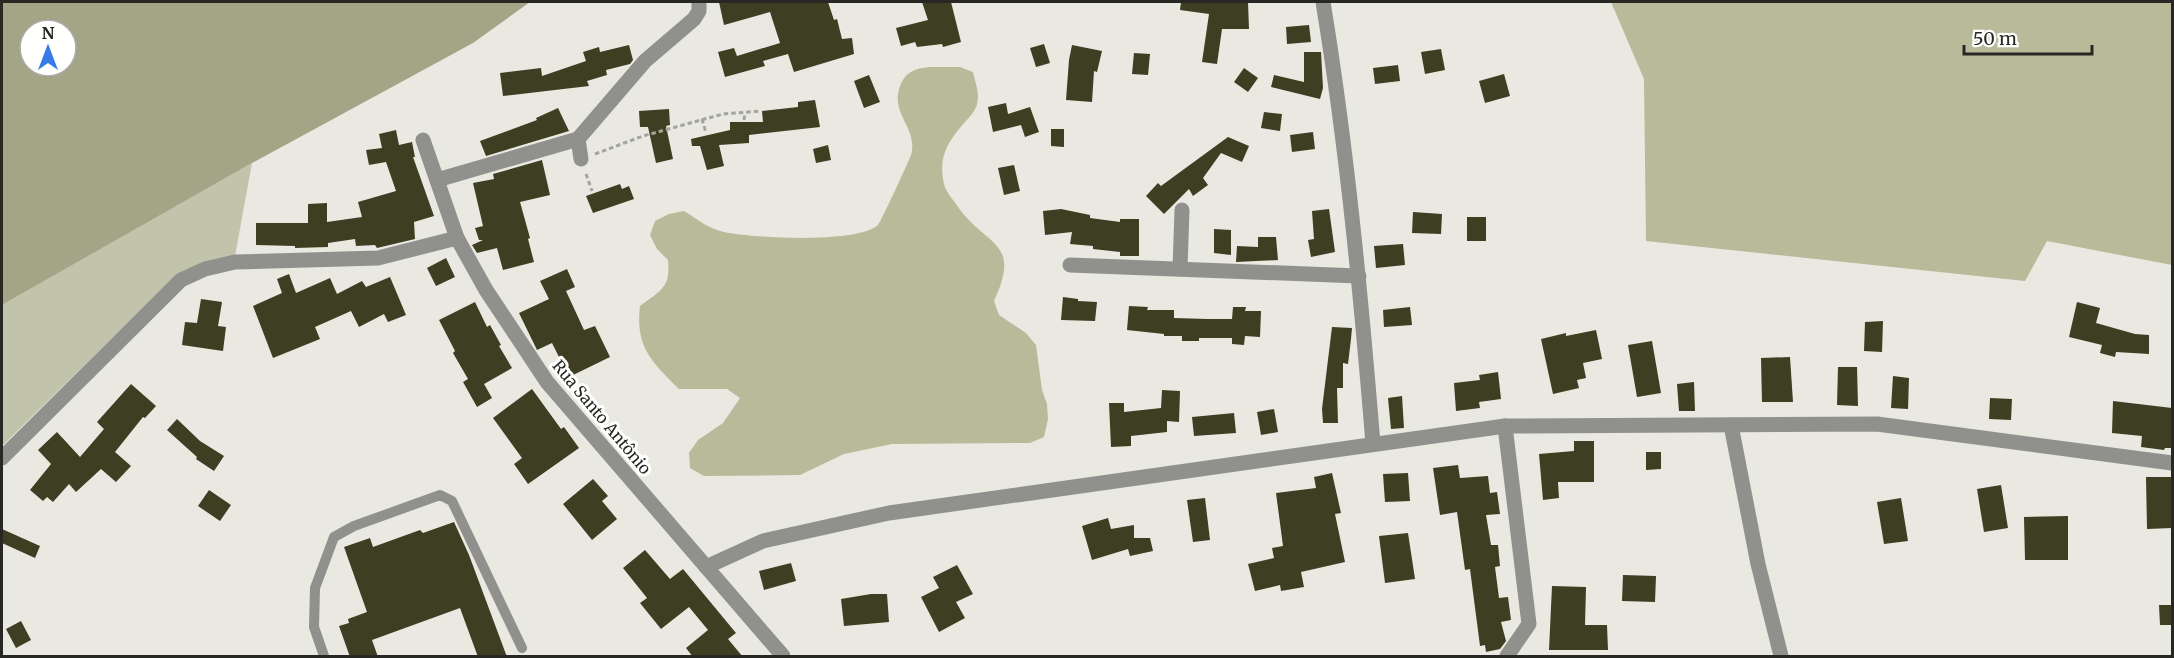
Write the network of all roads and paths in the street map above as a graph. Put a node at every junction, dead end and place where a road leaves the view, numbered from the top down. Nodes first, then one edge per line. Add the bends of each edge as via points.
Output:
1 (699, 2) edge
2 (1323, 2) edge
3 (761, 111) dead end
4 (745, 113) junction
5 (702, 119) junction
6 (744, 120) dead end
7 (706, 133) dead end
8 (578, 139) junction
9 (423, 140) dead end
10 (581, 159) junction
11 (437, 180) junction
12 (592, 191) dead end
13 (1182, 210) dead end
14 (457, 238) junction
15 (1070, 265) dead end
16 (1180, 269) junction
17 (1359, 276) junction
18 (1731, 425) junction
19 (1505, 426) junction
20 (1373, 444) junction
21 (2, 458) edge
22 (2172, 463) edge
23 (706, 567) junction
24 (522, 648) dead end
25 (324, 657) edge
26 (783, 657) edge
27 (1507, 657) edge
28 (1781, 657) edge

1 - 8 street via 694,19 645,62
2 - 17 street
3 - 4 path
4 - 5 path
4 - 6 path
5 - 7 path
5 - 10 path
8 - 10 street
8 - 11 street
9 - 11 street, Rua Santo Antônio
10 - 12 path
11 - 14 street, Rua Santo Antônio
13 - 16 street
14 - 21 street via 378,258 235,262 181,280
14 - 23 street, Rua Santo Antônio via 547,382
15 - 16 street
16 - 17 street
17 - 20 street
18 - 19 street
18 - 22 street via 1877,424
18 - 28 street
19 - 20 street
19 - 27 street via 1528,624
20 - 23 street via 889,513 763,541
23 - 26 street, Rua Santo Antônio
24 - 25 lane via 452,501 440,495 334,537 315,588 314,627

